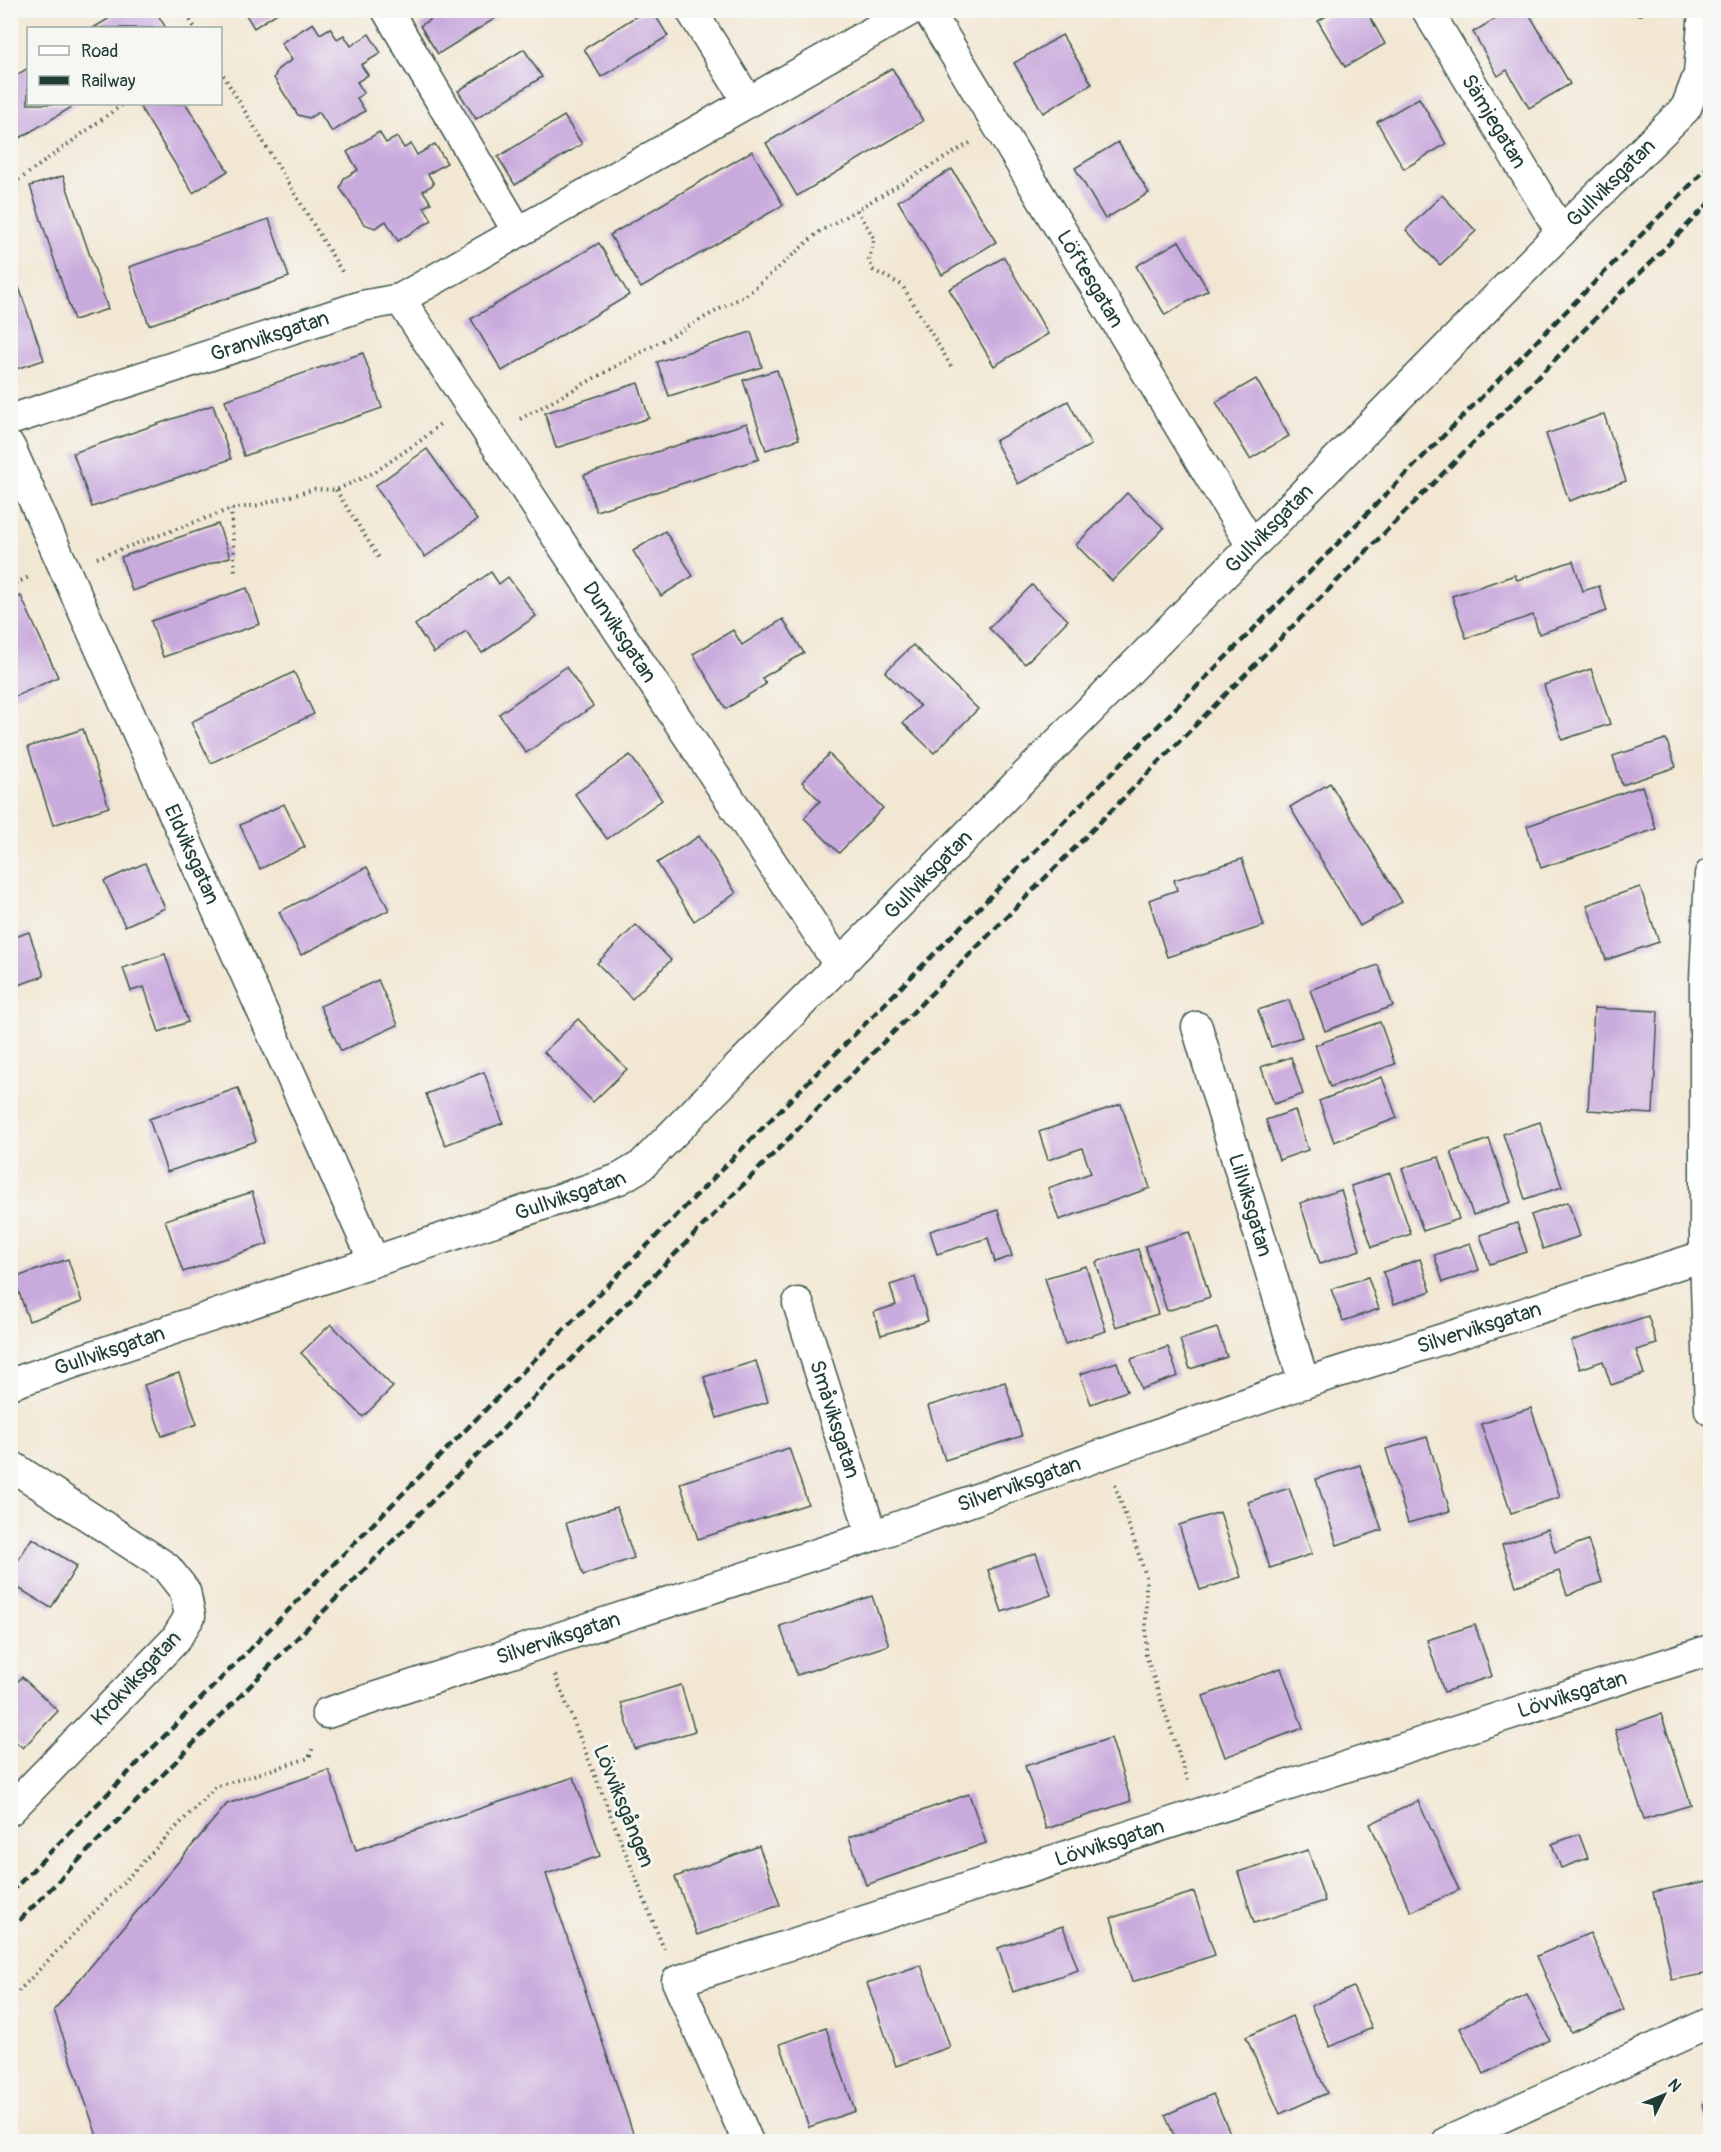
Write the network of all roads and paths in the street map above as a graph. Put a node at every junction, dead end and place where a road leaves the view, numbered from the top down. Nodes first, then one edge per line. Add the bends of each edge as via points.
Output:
1 (184, 10) edge
2 (387, 10) edge
3 (691, 10) edge
4 (911, 10) edge
5 (928, 10) edge
6 (1427, 10) edge
7 (1704, 10) edge
8 (194, 27) edge
9 (222, 73) edge
10 (748, 102) junction
11 (122, 105) edge
12 (998, 127) junction
13 (12, 197) edge
14 (857, 210) junction
15 (518, 232) junction
16 (1560, 232) junction
17 (400, 299) junction
18 (362, 306) junction
19 (951, 366) dead end
20 (467, 400) junction
21 (10, 420) edge
22 (490, 435) junction
23 (10, 447) edge
24 (336, 490) junction
25 (231, 509) junction
26 (1252, 546) junction
27 (379, 558) dead end
28 (66, 570) junction
29 (235, 572) dead end
30 (1710, 874) edge
31 (840, 966) junction
32 (1197, 1027) dead end
33 (1708, 1254) edge
34 (374, 1261) junction
35 (798, 1303) dead end
36 (1304, 1383) junction
37 (10, 1384) edge
38 (1710, 1410) edge
39 (1104, 1453) junction
40 (10, 1465) edge
41 (872, 1536) junction
42 (543, 1643) junction
43 (1710, 1650) edge
44 (327, 1713) joint
45 (10, 1810) edge
46 (1199, 1814) junction
47 (677, 1981) junction
48 (10, 2000) edge
49 (1710, 2023) edge
50 (748, 2142) edge
51 (1447, 2142) edge

1 - 8 path
2 - 15 street
3 - 10 street
4 - 10 street, Granviksgatan
5 - 12 street, Löftesgatan
6 - 16 street, Sämjegatan
7 - 16 street, Gullviksgatan via 1699,74 1686,108
9 - 18 path
10 - 15 street, Granviksgatan
11 - 13 path via 19,180
12 - 14 path
12 - 26 street, Löftesgatan
14 - 19 path via 874,238 869,260 873,270 902,285
14 - 22 path via 819,232 749,293
15 - 17 street, Granviksgatan
16 - 26 street, Gullviksgatan
17 - 18 street, Granviksgatan
17 - 20 street, Dunviksgatan
18 - 21 street, Granviksgatan
20 - 22 street, Dunviksgatan
20 - 24 path via 424,438 375,472
22 - 31 street, Dunviksgatan
23 - 28 street, Eldviksgatan
24 - 25 path via 315,489
24 - 27 path
25 - 28 path
25 - 29 path
26 - 31 street, Gullviksgatan
28 - 34 street, Eldviksgatan
30 - 33 street via 1705,979
31 - 34 street, Gullviksgatan via 641,1166 619,1179
32 - 36 street, Lillviksgatan
33 - 36 street, Silverviksgatan
33 - 38 street
34 - 37 street, Gullviksgatan
35 - 41 street, Småviksgatan
36 - 39 street, Silverviksgatan
39 - 41 street, Silverviksgatan
39 - 46 path via 1146,1576 1146,1655
40 - 45 street, Krokviksgatan via 166,1567 185,1591 190,1616 175,1640
41 - 42 street, Silverviksgatan
42 - 44 street, Silverviksgatan
42 - 47 path, Lövviksgången
43 - 46 street, Lövviksgatan
44 - 48 path via 309,1758 215,1787
46 - 47 street, Lövviksgatan
47 - 50 street
49 - 51 street

